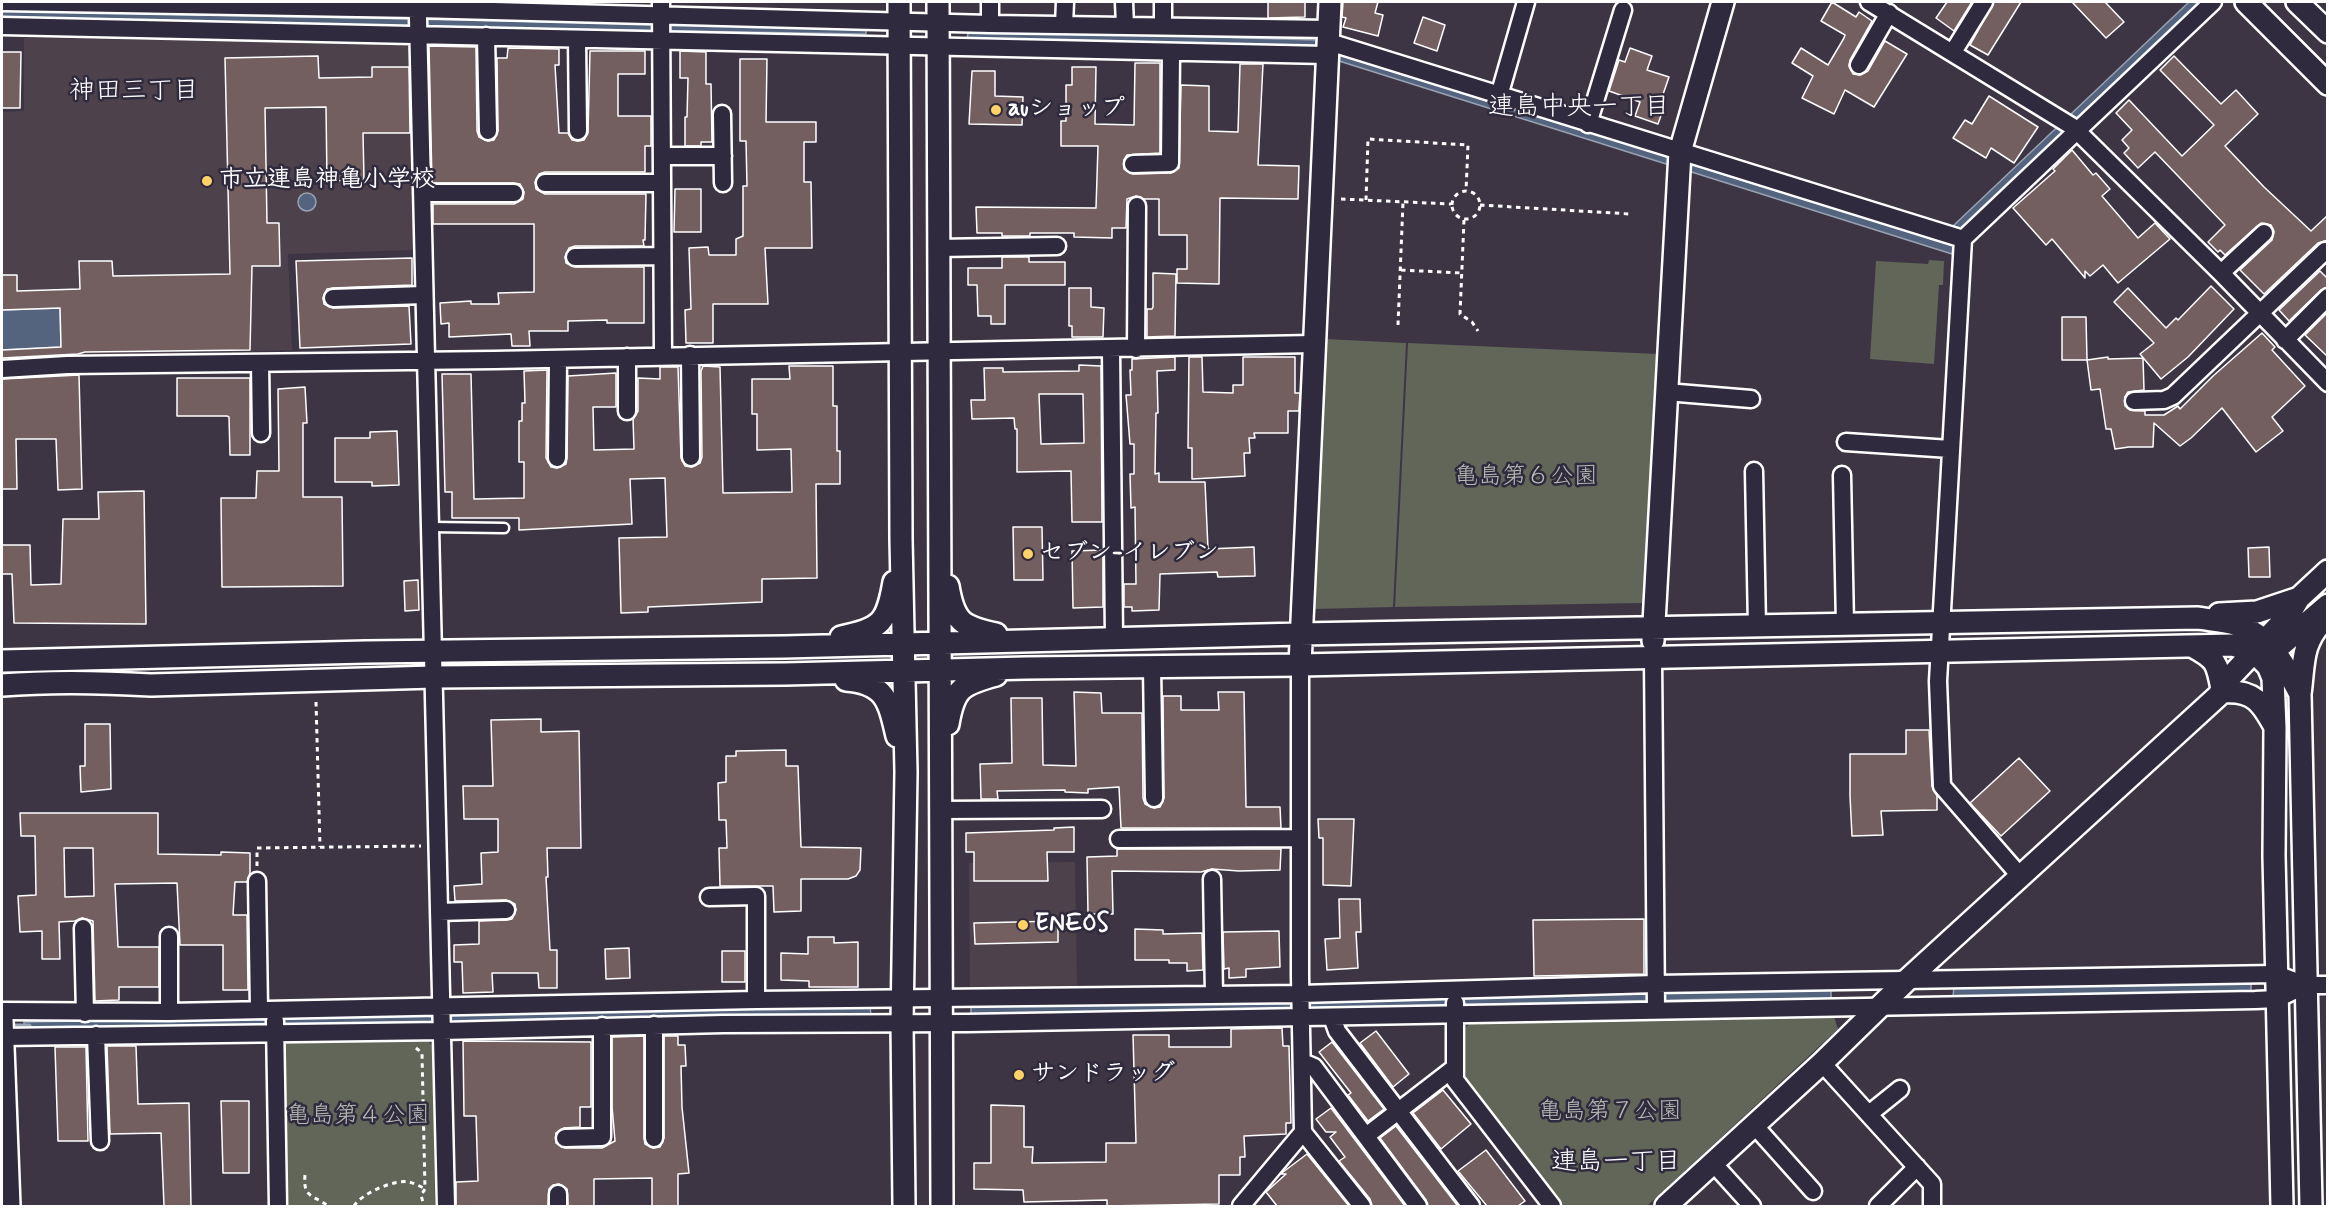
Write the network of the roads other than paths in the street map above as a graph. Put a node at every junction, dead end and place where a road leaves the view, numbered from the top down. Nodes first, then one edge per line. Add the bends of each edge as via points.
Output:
1 (2, 2) edge
2 (938, 2) edge
3 (990, 2) edge
4 (1065, 2) edge
5 (1124, 2) edge
6 (1163, 2) edge
7 (1330, 2) edge
8 (1526, 2) edge
9 (1724, 2) edge
10 (1869, 2) edge
11 (1984, 2) edge
12 (2213, 2) edge
13 (2246, 2) edge
14 (2297, 2) edge
15 (508, 7) edge
16 (725, 10) edge
17 (1623, 10) dead end
18 (899, 11) edge
19 (1889, 13) junction
20 (186, 15) edge
21 (417, 18) edge
22 (662, 23) edge
23 (938, 23) junction
24 (990, 24) junction
25 (1064, 25) junction
26 (2, 26) edge
27 (1125, 26) junction
28 (1163, 26) junction
29 (2328, 32) edge
30 (486, 36) junction
31 (577, 39) junction
32 (1328, 42) junction
33 (899, 44) junction
34 (938, 45) junction
35 (1171, 52) junction
36 (1953, 52) junction
37 (1859, 65) dead end
38 (2328, 84) edge
39 (1499, 96) junction
40 (722, 114) dead end
41 (1588, 124) junction
42 (2071, 125) junction
43 (488, 131) dead end
44 (578, 131) dead end
45 (1680, 153) junction
46 (663, 156) junction
47 (723, 156) junction
48 (1133, 164) dead end
49 (545, 183) dead end
50 (662, 183) junction
51 (723, 183) dead end
52 (422, 193) junction
53 (514, 193) dead end
54 (1137, 206) dead end
55 (2264, 233) dead end
56 (1963, 239) junction
57 (1058, 246) dead end
58 (938, 248) junction
59 (2325, 251) dead end
60 (662, 256) junction
61 (575, 257) dead end
62 (2221, 273) junction
63 (424, 295) junction
64 (333, 297) dead end
65 (2328, 297) edge
66 (2260, 313) junction
67 (2285, 340) junction
68 (1313, 344) junction
69 (1136, 349) junction
70 (1111, 350) junction
71 (939, 351) junction
72 (901, 352) junction
73 (690, 355) junction
74 (663, 356) junction
75 (627, 357) junction
76 (558, 359) junction
77 (425, 360) junction
78 (260, 363) junction
79 (2, 369) edge
80 (2328, 383) edge
81 (1666, 392) junction
82 (1751, 399) dead end
83 (2134, 401) dead end
84 (627, 411) dead end
85 (261, 434) dead end
86 (1846, 442) dead end
87 (1950, 448) junction
88 (692, 457) dead end
89 (557, 458) dead end
90 (1754, 471) dead end
91 (1842, 475) dead end
92 (430, 528) junction
93 (504, 528) dead end
94 (940, 538) junction
95 (901, 539) junction
96 (2328, 571) edge
97 (2299, 598) junction
98 (2328, 605) edge
99 (2328, 616) edge
100 (2198, 618) junction
101 (1941, 623) junction
102 (1845, 625) junction
103 (1757, 627) junction
104 (1653, 629) junction
105 (1300, 634) junction
106 (1114, 638) junction
107 (1025, 640) junction
108 (940, 643) junction
109 (904, 644) junction
110 (2192, 646) junction
111 (784, 647) junction
112 (433, 651) junction
113 (1940, 651) junction
114 (2264, 651) junction
115 (1653, 657) junction
116 (2, 661) edge
117 (1299, 665) junction
118 (1152, 667) junction
119 (1026, 668) junction
120 (940, 670) junction
121 (904, 671) junction
122 (785, 674) junction
123 (434, 677) junction
124 (2, 685) edge
125 (2222, 691) junction
126 (2300, 694) junction
127 (2275, 728) junction
128 (941, 768) junction
129 (906, 772) junction
130 (1154, 798) dead end
131 (1102, 809) dead end
132 (941, 810) junction
133 (1300, 838) junction
134 (1119, 839) dead end
135 (2021, 877) junction
136 (1212, 879) dead end
137 (257, 881) road end
138 (709, 897) dead end
139 (506, 910) dead end
140 (439, 912) junction
141 (83, 928) dead end
142 (169, 936) dead end
143 (2276, 974) junction
144 (1908, 980) junction
145 (2306, 985) junction
146 (2328, 985) edge
147 (1214, 995) junction
148 (1656, 997) junction
149 (902, 998) junction
150 (941, 998) junction
151 (2277, 999) junction
152 (756, 1000) junction
153 (1455, 1001) junction
154 (1301, 1005) junction
155 (1883, 1005) junction
156 (85, 1012) junction
157 (170, 1012) junction
158 (1332, 1017) junction
159 (272, 1018) junction
160 (442, 1018) junction
161 (902, 1023) junction
162 (941, 1023) junction
163 (654, 1025) junction
164 (2, 1026) edge
165 (602, 1026) junction
166 (96, 1035) junction
167 (1302, 1062) junction
168 (1822, 1063) junction
169 (1454, 1068) junction
170 (1900, 1089) dead end
171 (1398, 1111) junction
172 (1869, 1114) junction
173 (1754, 1125) junction
174 (1303, 1132) junction
175 (1366, 1136) junction
176 (565, 1138) dead end
177 (654, 1138) dead end
178 (100, 1141) dead end
179 (1713, 1163) junction
180 (1917, 1167) junction
181 (1813, 1191) dead end
182 (1248, 1204) edge
183 (9, 1206) edge
184 (278, 1206) edge
185 (446, 1206) edge
186 (904, 1206) edge
187 (942, 1206) edge
188 (1362, 1206) edge
189 (1418, 1206) edge
190 (1471, 1206) edge
191 (1552, 1206) edge
192 (1666, 1206) edge
193 (1752, 1206) edge
194 (1878, 1206) edge
195 (1932, 1206) edge
196 (2282, 1206) edge
197 (2311, 1206) edge

1 - 20 street
2 - 23 street
3 - 24 street
4 - 25 street
5 - 27 street
6 - 28 street
7 - 32 street
8 - 39 street
9 - 45 street
10 - 19 street
11 - 36 street
12 - 42 street
13 - 38 street
14 - 29 street
15 - 21 street
15 - 22 street
16 - 18 street
16 - 22 street
17 - 41 street
18 - 23 street
18 - 33 street
19 - 36 street
19 - 37 street
20 - 21 street
20 - 21 street
20 - 26 street
21 - 30 street
21 - 52 street
22 - 31 street
22 - 33 street
22 - 46 street
23 - 24 street
23 - 34 street
24 - 25 street
25 - 27 street
27 - 28 street
28 - 32 street
30 - 31 street
30 - 43 street
31 - 44 street
32 - 35 street
32 - 39 street
32 - 68 street
33 - 34 street
33 - 72 street
34 - 35 street
34 - 58 street
35 - 48 street via 1170,164
36 - 42 street
39 - 41 street
40 - 47 street
41 - 45 street
42 - 56 street
42 - 62 street
45 - 56 street
45 - 81 street
46 - 47 street
46 - 50 street
47 - 51 street
49 - 50 street
50 - 60 street
52 - 53 street
52 - 63 street
54 - 69 street
55 - 62 street
56 - 87 street
57 - 58 street
58 - 71 street
59 - 66 street
60 - 61 street
60 - 74 street
62 - 66 street
63 - 64 street
63 - 77 street
65 - 67 street
66 - 67 street
66 - 83 street via 2173,396
67 - 80 street
68 - 69 street
68 - 105 street
69 - 70 street
70 - 71 street
70 - 106 street
71 - 72 street
71 - 94 street
72 - 73 street
72 - 95 street
73 - 74 street
73 - 88 street
74 - 75 street
75 - 76 street
75 - 84 street
76 - 77 street
76 - 89 street
77 - 78 street
77 - 92 street
78 - 79 street
78 - 85 street
81 - 82 street
81 - 104 street
86 - 87 street
87 - 101 street
90 - 103 street
91 - 102 street
92 - 93 lane
92 - 112 street
94 - 107 street via 952,608 962,623 971,629
94 - 108 street
95 - 109 street
95 - 111 street via 890,606 881,622 857,634
96 - 97 street
97 - 100 street via 2257,612
97 - 114 street
98 - 114 street
99 - 126 street via 2306,643
100 - 101 street
100 - 114 street via 2236,624
101 - 102 street
101 - 113 street
102 - 103 street
103 - 104 street
104 - 105 street
104 - 115 street
105 - 106 street
105 - 117 street
106 - 107 street
107 - 108 street
108 - 109 street
108 - 120 street
109 - 111 street
109 - 121 street
110 - 113 street
110 - 114 street via 2233,645
110 - 125 street via 2210,656 2220,675
111 - 112 street
112 - 116 street
112 - 123 street
113 - 115 street
113 - 135 street via 1942,786
114 - 125 street via 2237,684
114 - 126 street
114 - 127 street via 2273,678
115 - 117 street
115 - 148 street
117 - 118 street
117 - 133 street
118 - 119 street
118 - 130 street
119 - 120 street
119 - 128 street via 973,681 957,692 951,705
120 - 121 street
120 - 128 street
121 - 122 street
121 - 129 street
122 - 123 street
122 - 129 street via 852,680 872,685 884,694
123 - 124 street
123 - 140 street
125 - 127 street via 2247,694 2259,701
125 - 135 street
126 - 145 street
127 - 143 street
128 - 132 street
129 - 149 street
131 - 132 street
132 - 150 street
133 - 134 street
133 - 154 street
135 - 144 street
136 - 147 street
137 - 159 street
138 - 152 street via 756,896
139 - 140 street
140 - 160 street
141 - 156 street
142 - 157 street
143 - 144 street
143 - 145 street
143 - 151 street
144 - 148 street
144 - 155 street
145 - 146 street
145 - 151 street
145 - 197 street
147 - 150 street
147 - 154 street
148 - 153 street
148 - 153 street
148 - 155 street
149 - 150 street
149 - 152 street
149 - 161 street
150 - 162 street
151 - 155 street
151 - 196 street
152 - 160 street
153 - 154 street
153 - 158 street
153 - 169 street
154 - 158 street
154 - 162 street
154 - 167 street
155 - 168 street
156 - 157 street
156 - 164 street
157 - 159 street
158 - 171 street via 1337,1031
159 - 160 street
159 - 160 street
159 - 166 street
159 - 184 street
160 - 165 street
160 - 185 street
161 - 162 street
161 - 163 street
161 - 186 street
162 - 187 street
163 - 165 street
163 - 177 street
164 - 166 street
164 - 183 street
165 - 176 street via 602,1137
166 - 178 street
167 - 174 street
167 - 175 street via 1314,1067
168 - 172 street
168 - 173 street
169 - 171 street
169 - 191 street via 1455,1080
170 - 172 street
171 - 175 street
171 - 190 street
172 - 180 street
173 - 179 street
173 - 181 street
174 - 182 street
174 - 188 street
175 - 189 street
179 - 192 street
179 - 193 street
180 - 194 street
180 - 195 street via 1932,1184

